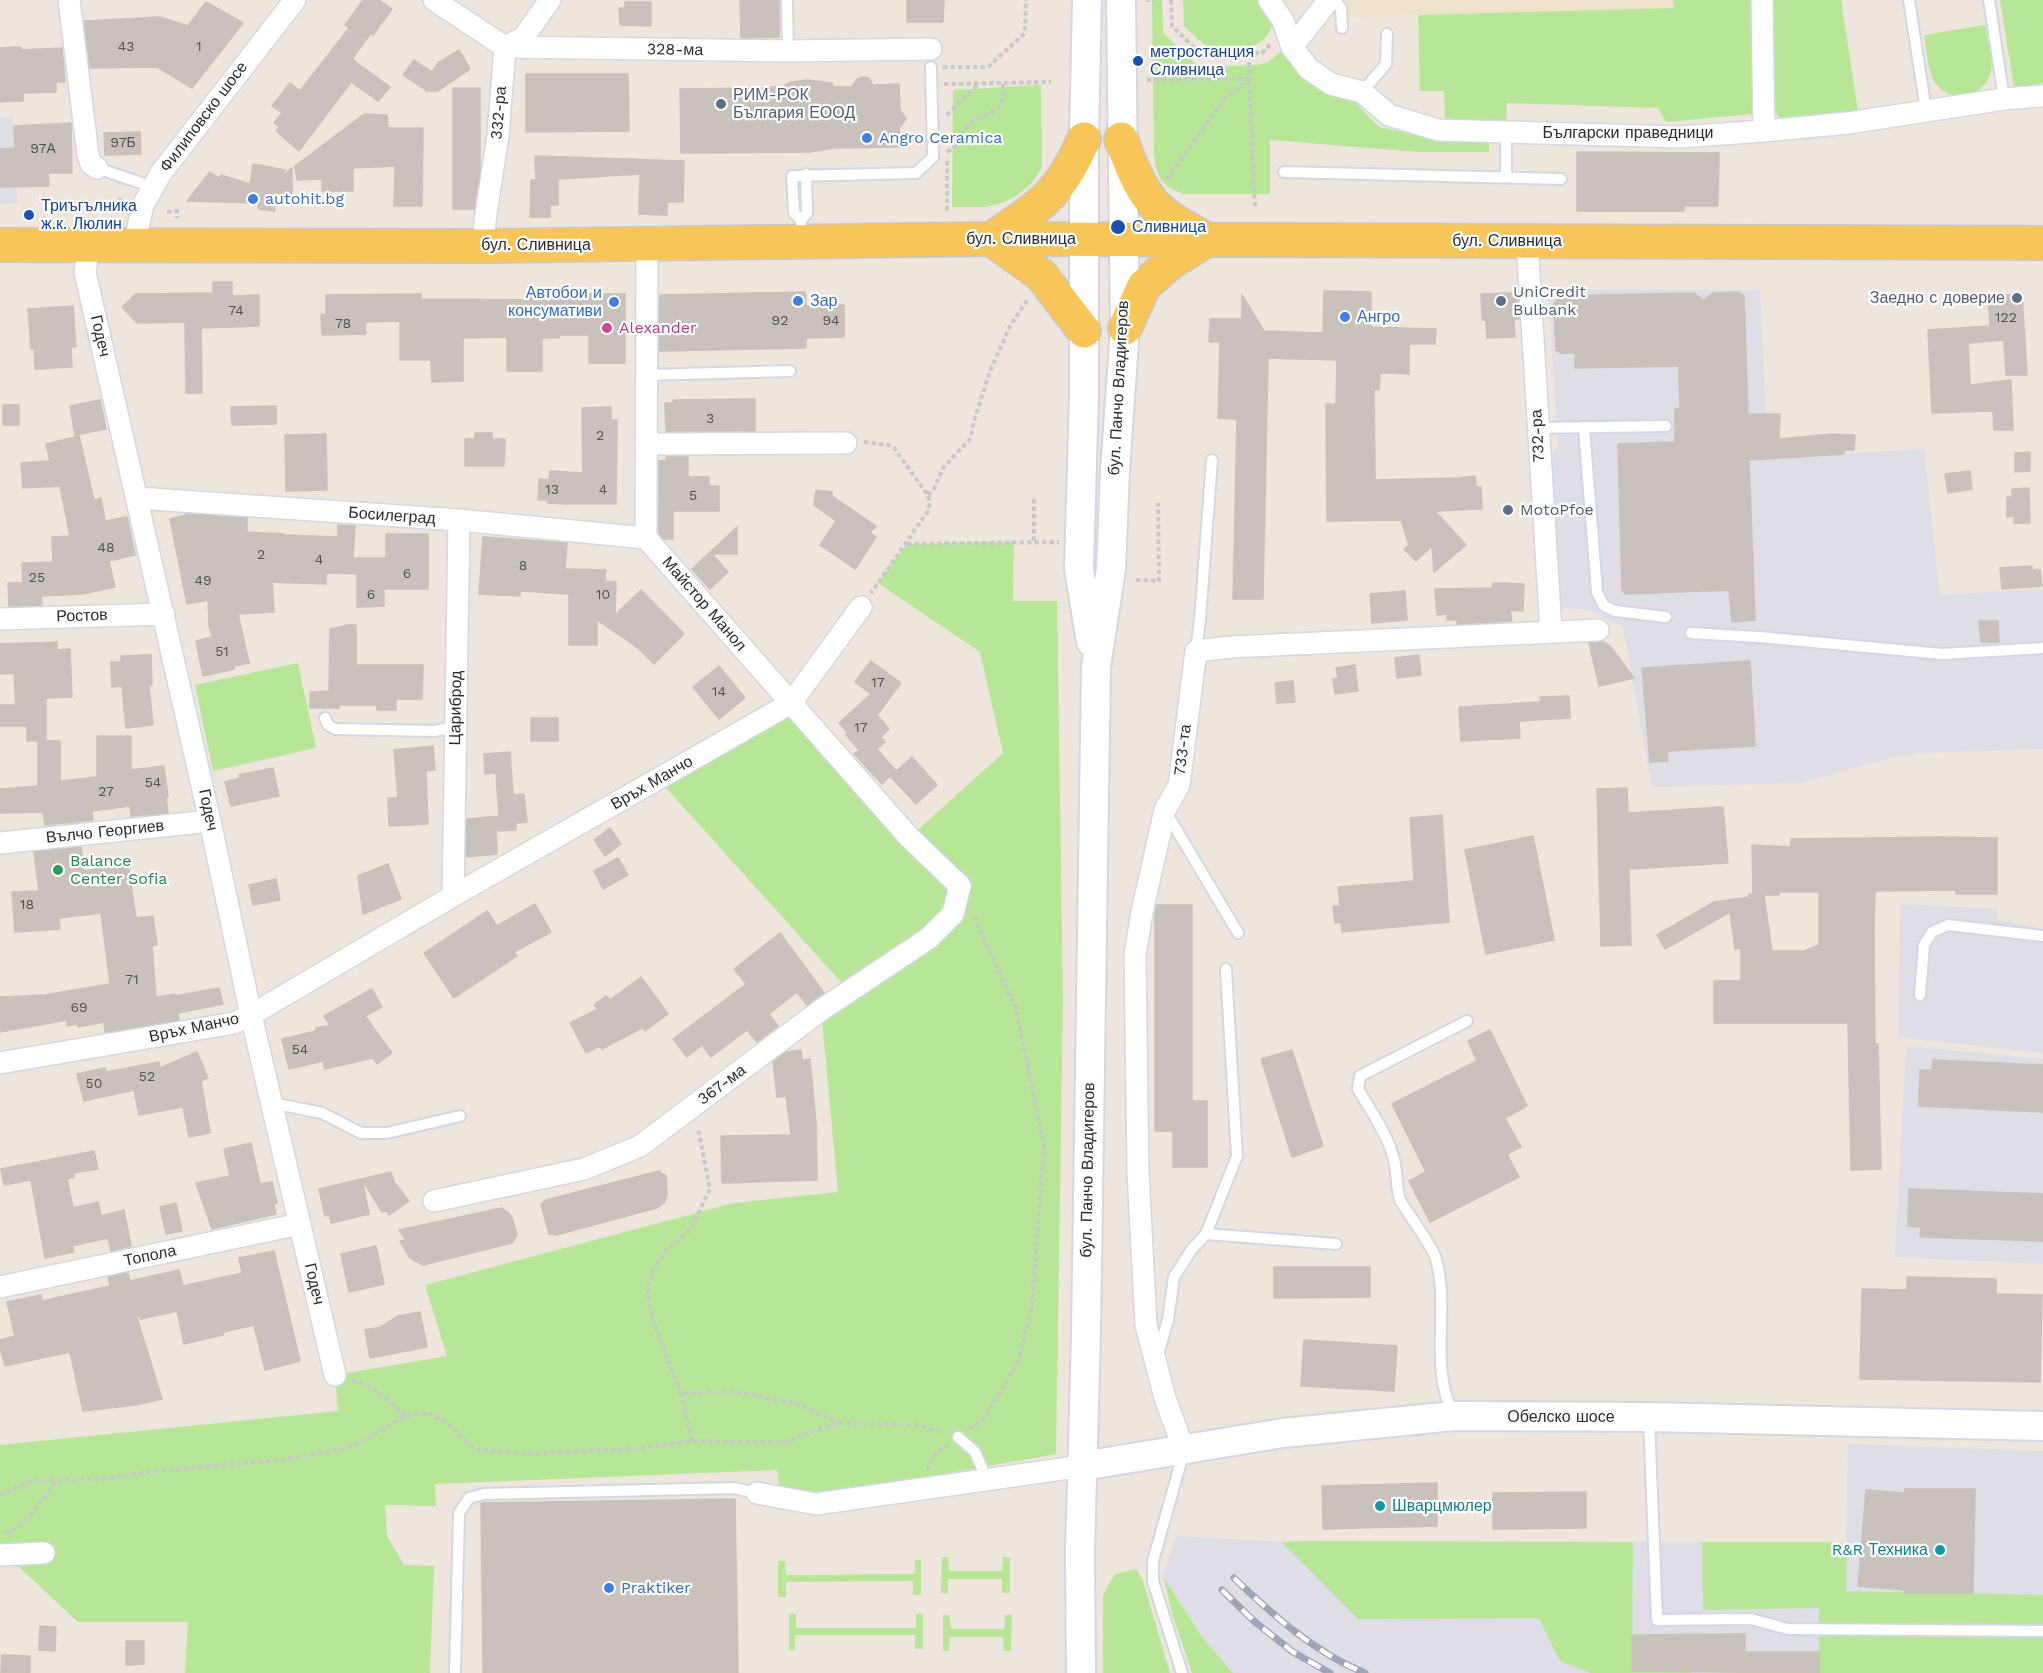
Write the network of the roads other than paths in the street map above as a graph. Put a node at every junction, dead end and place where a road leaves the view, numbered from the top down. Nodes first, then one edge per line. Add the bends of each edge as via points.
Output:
1 (69, 0) edge
2 (295, 0) edge
3 (434, 0) edge
4 (550, 0) edge
5 (787, 0) edge
6 (1087, 0) edge
7 (1121, 0) edge
8 (1269, 0) edge
9 (1329, 0) edge
10 (1335, 0) edge
11 (1762, 0) edge
12 (1909, 0) edge
13 (1989, 0) edge
14 (1342, 28) dead end
15 (1388, 34) dead end
16 (505, 47) junction
17 (1292, 47) junction
18 (788, 51) junction
19 (931, 58) joint
20 (1362, 92) junction
21 (2043, 96) edge
22 (2004, 99) junction
23 (1926, 111) junction
24 (1764, 131) junction
25 (1506, 132) junction
26 (1084, 139) junction
27 (1121, 139) junction
28 (98, 168) joint
29 (1284, 171) dead end
30 (1506, 178) junction
31 (1561, 179) dead end
32 (153, 187) junction
33 (802, 231) junction
34 (991, 239) junction
35 (1123, 239) junction
36 (1085, 240) junction
37 (1207, 240) junction
38 (1527, 242) junction
39 (2043, 243) edge
40 (89, 244) junction
41 (647, 244) junction
42 (134, 245) junction
43 (0, 246) edge
44 (484, 246) junction
45 (1125, 328) junction
46 (1084, 331) junction
47 (790, 371) dead end
48 (646, 375) junction
49 (1666, 426) dead end
50 (1584, 427) junction
51 (1537, 428) junction
52 (846, 443) road end
53 (646, 444) junction
54 (1212, 460) dead end
55 (137, 498) junction
56 (459, 520) junction
57 (646, 538) junction
58 (861, 607) road end
59 (164, 614) junction
60 (1666, 616) dead end
61 (0, 619) edge
62 (1598, 630) dead end
63 (1551, 631) junction
64 (1691, 633) dead end
65 (2043, 648) edge
66 (1196, 651) junction
67 (1096, 667) junction
68 (791, 703) junction
69 (325, 718) dead end
70 (456, 727) junction
71 (1165, 810) junction
72 (210, 821) junction
73 (0, 843) edge
74 (960, 886) joint
75 (453, 896) junction
76 (1238, 933) dead end
77 (2043, 936) edge
78 (1226, 969) dead end
79 (1920, 995) dead end
80 (251, 1015) junction
81 (1467, 1021) dead end
82 (0, 1063) edge
83 (272, 1103) junction
84 (460, 1116) dead end
85 (434, 1201) dead end
86 (300, 1224) junction
87 (1206, 1234) junction
88 (1336, 1244) dead end
89 (0, 1287) edge
90 (1156, 1361) junction
91 (335, 1375) road end
92 (1454, 1416) junction
93 (1649, 1417) junction
94 (2043, 1426) edge
95 (958, 1437) road end
96 (1184, 1450) junction
97 (1083, 1466) junction
98 (987, 1480) junction
99 (757, 1493) joint
100 (44, 1553) dead end
101 (0, 1555) edge
102 (2043, 1630) edge
103 (455, 1673) edge
104 (1081, 1673) edge
105 (1182, 1673) edge

1 - 28 street via 88,155 91,164
2 - 32 street, Филиповско шосе via 190,133
3 - 16 street
4 - 16 street via 524,38
5 - 18 lane
6 - 26 street, бул. Панчо Владигеров
7 - 27 street, бул. Панчо Владигеров
8 - 17 street, Български праведници via 1283,21
9 - 17 street
10 - 14 lane via 1341,9
11 - 24 street
12 - 23 lane
13 - 22 lane
15 - 20 lane via 1386,63
16 - 18 street, 328-ма
16 - 44 street, 332-ра
17 - 20 street, Български праведници via 1309,69 1332,84
18 - 19 street, 328-ма
19 - 33 lane via 933,157 916,173 792,176 794,213
20 - 25 street, Български праведници via 1389,115 1437,130
21 - 22 street, Български праведници
22 - 23 street, Български праведници
23 - 24 street, Български праведници
24 - 25 street, Български праведници via 1680,137
25 - 30 lane
26 - 34 main road via 1056,191
26 - 36 street, бул. Панчо Владигеров
27 - 35 street, бул. Панчо Владигеров
27 - 37 main road via 1149,199
28 - 32 lane
29 - 30 lane
30 - 31 lane
32 - 42 street, Филиповско шосе via 143,205
33 - 34 main road, бул. Сливница
33 - 41 main road, бул. Сливница
34 - 36 main road, бул. Сливница
34 - 46 main road via 1041,275
35 - 36 main road, бул. Сливница
35 - 37 main road, бул. Сливница
35 - 45 street, бул. Панчо Владигеров
36 - 46 street, бул. Панчо Владигеров
37 - 38 main road, бул. Сливница
37 - 45 main road via 1170,263 1144,286
38 - 39 main road, бул. Сливница
38 - 51 street, 732-ра
40 - 42 main road, бул. Сливница
40 - 43 main road, бул. Сливница
40 - 55 street, Годеч via 85,272
41 - 44 main road, бул. Сливница
41 - 48 street
42 - 44 main road, бул. Сливница
45 - 67 street, бул. Панчо Владигеров via 1111,570
46 - 67 street, бул. Панчо Владигеров via 1079,569
47 - 48 lane
48 - 53 street
49 - 50 lane
50 - 51 lane
50 - 60 lane via 1596,592 1604,606 1615,611
51 - 63 street, 732-ра
52 - 53 street
53 - 57 street
54 - 66 lane
55 - 56 street, Босилеград
55 - 59 street, Годеч
56 - 57 street, Босилеград
56 - 70 street, Цариброд
57 - 68 street, Майстор Манол
58 - 68 street, Връх Манчо
59 - 61 street, Ростов
59 - 72 street, Годеч
62 - 63 street
63 - 66 street
64 - 65 lane via 1942,654
66 - 71 street, 733-та via 1179,785
67 - 97 street, бул. Панчо Владигеров
68 - 74 street, Майстор Манол via 909,837
68 - 75 street, Връх Манчо
69 - 70 lane via 335,729 434,731
70 - 75 street, Цариброд
71 - 76 lane
71 - 90 street, 733-та via 1135,954 1141,1231 1146,1325
72 - 73 street, Вълчо Георгиев
72 - 80 street, Годеч
74 - 85 street, 367-ма via 953,914 929,938 821,1010 640,1146 584,1169
75 - 80 street, Връх Манчо
77 - 79 lane via 1947,925 1932,932 1924,945
78 - 87 lane via 1237,1156
80 - 82 street, Връх Манчо via 234,1023
80 - 83 street, Годеч
81 - 92 lane via 1360,1076 1358,1083 1392,1151 1400,1200 1435,1257 1442,1309 1442,1383
83 - 84 lane via 322,1113 362,1132 387,1132
83 - 86 street, Годеч
86 - 89 street, Топола
86 - 91 street, Годеч
87 - 88 lane
87 - 90 lane via 1174,1277 1168,1320
90 - 96 street, 733-та
92 - 93 street, Обелско шосе
92 - 96 street, Обелско шосе via 1283,1433
93 - 94 street, Обелско шосе
93 - 102 lane via 1657,1620 1751,1618 1788,1629
95 - 98 lane via 975,1452
96 - 97 street, Обелско шосе
96 - 105 lane via 1153,1561 1153,1581
97 - 98 street
97 - 104 street, бул. Панчо Владигеров
98 - 99 street via 816,1504
99 - 103 lane via 733,1488 484,1494 469,1498 459,1514
100 - 101 street

